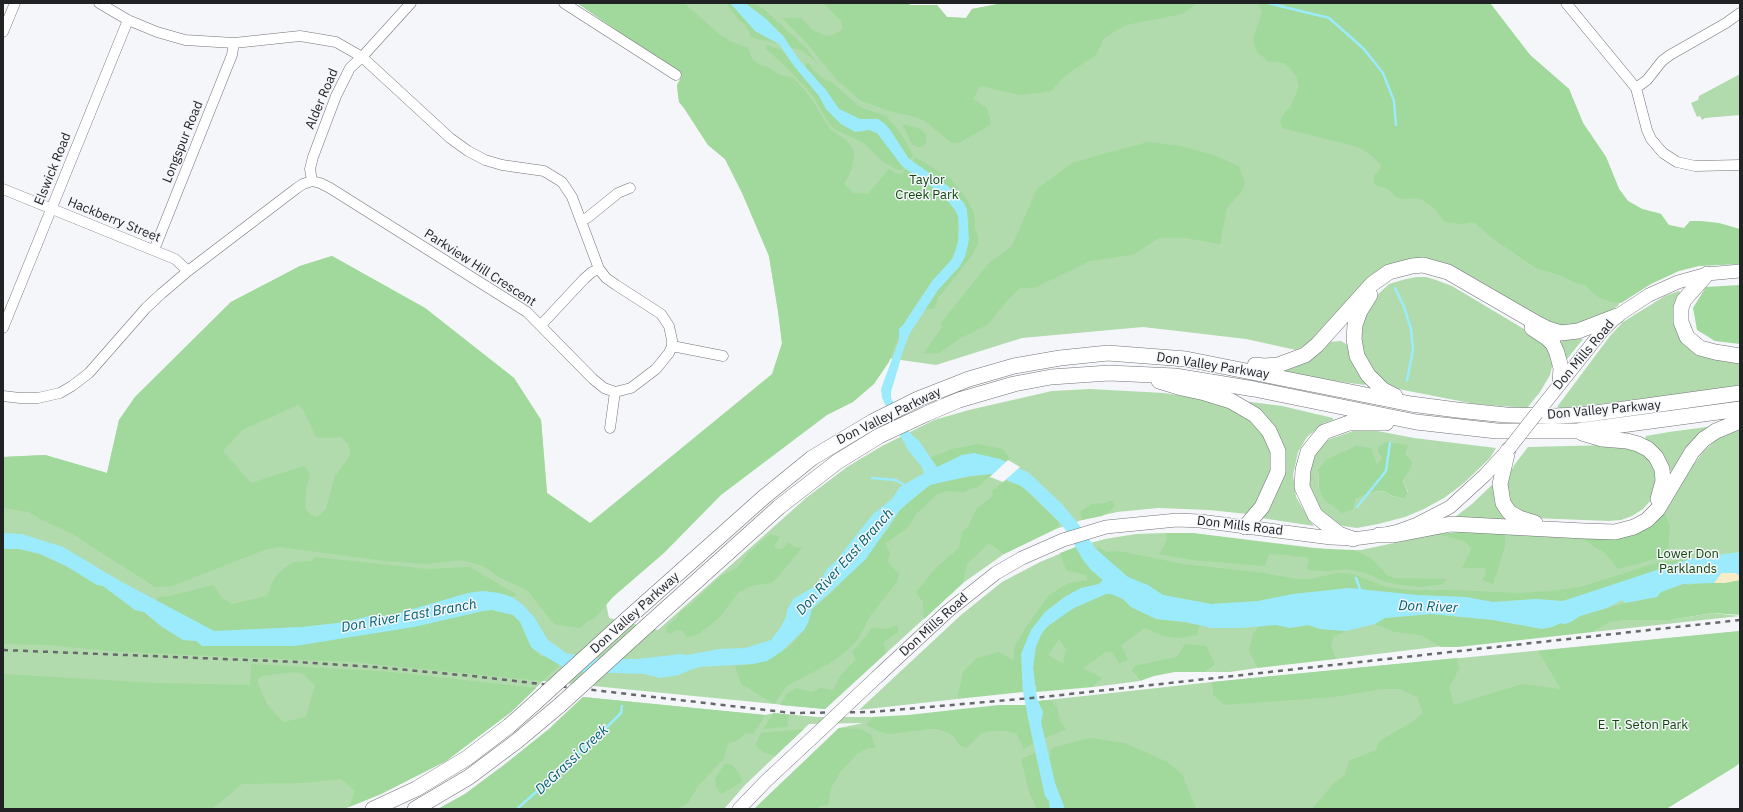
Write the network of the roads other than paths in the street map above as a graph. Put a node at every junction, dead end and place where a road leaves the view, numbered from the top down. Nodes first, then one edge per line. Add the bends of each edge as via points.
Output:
1 (15, 3) edge
2 (99, 3) edge
3 (411, 3) edge
4 (564, 3) edge
5 (1566, 3) edge
6 (1740, 13) edge
7 (128, 20) junction
8 (3, 32) edge
9 (234, 43) junction
10 (362, 57) junction
11 (676, 75) dead end
12 (1636, 88) junction
13 (1740, 165) edge
14 (312, 181) junction
15 (630, 188) dead end
16 (3, 189) edge
17 (52, 209) junction
18 (581, 220) junction
19 (154, 250) junction
20 (599, 269) junction
21 (188, 271) junction
22 (1740, 271) edge
23 (1707, 274) junction
24 (1617, 316) junction
25 (542, 325) junction
26 (3, 328) edge
27 (672, 346) junction
28 (723, 356) dead end
29 (1740, 356) edge
30 (1186, 359) junction
31 (1140, 374) junction
32 (1560, 382) junction
33 (615, 392) junction
34 (1740, 393) edge
35 (3, 396) edge
36 (1411, 404) junction
37 (1740, 409) edge
38 (1740, 421) edge
39 (1416, 422) junction
40 (610, 428) dead end
41 (1577, 431) junction
42 (1508, 450) junction
43 (1245, 526) junction
44 (1379, 535) junction
45 (1353, 539) junction
46 (373, 809) edge
47 (415, 809) edge
48 (739, 809) edge

1 - 8 street
2 - 7 street
3 - 10 street, Alder Road
4 - 11 street
5 - 12 street
6 - 12 street via 1670,55
7 - 9 street via 185,40
7 - 17 street, Elswick Road
9 - 10 street via 300,36 336,42
9 - 19 street, Longspur Road via 232,55
10 - 14 street, Alder Road via 350,68 336,96 313,157 310,169
10 - 18 street via 450,138 468,151 491,162 536,169 555,177 567,188
12 - 13 street via 1646,130 1663,153 1677,162 1695,166
14 - 21 street via 297,188
14 - 25 street, Parkview Hill Crescent via 330,188 527,312
15 - 18 street
16 - 17 street, Hackberry Street
17 - 19 street, Hackberry Street
17 - 26 street, Elswick Road
18 - 20 street
19 - 21 street, Hackberry Street via 175,259
20 - 25 street via 584,279
20 - 27 street via 606,278 661,314 671,332
21 - 35 street via 146,308 89,373 72,386 60,393 38,398
22 - 23 main road, Don Mills Road
23 - 24 main road, Don Mills Road via 1678,282 1649,295
23 - 29 highway via 1684,300 1681,308 1681,322 1687,337 1700,348
24 - 30 highway via 1578,331 1561,332 1548,329 1448,272 1423,265 1412,266 1389,272 1372,284 1317,345 1291,360 1278,365 1264,366 1225,360
24 - 32 main road, Don Mills Road
25 - 33 street, Parkview Hill Crescent via 599,385
27 - 28 street
27 - 33 street via 670,353 656,369 630,388
30 - 36 highway, Don Valley Parkway
30 - 46 highway, Don Valley Parkway, bridge via 1108,353 1060,358 1006,368 918,399 872,422 818,454 791,474 509,726 467,758 416,789
31 - 39 highway, Don Valley Parkway via 1211,381
31 - 43 highway via 1231,401 1255,415 1269,430 1278,451 1278,472 1262,507
31 - 47 highway, Don Valley Parkway, bridge via 1084,374 1021,383 959,400 879,436 837,462 802,489 517,742 469,778
32 - 36 highway via 1558,353 1547,338 1447,279 1430,273 1402,274 1383,283 1369,296 1355,325 1354,339 1357,356 1368,375 1383,390
32 - 42 main road, Don Mills Road, bridge
33 - 40 street
34 - 36 highway, Don Valley Parkway via 1620,410 1553,416 1500,414
37 - 41 highway, Don Valley Parkway
38 - 44 highway via 1704,439 1692,452 1658,509 1647,520 1634,527 1615,532 1451,524
39 - 41 highway, Don Valley Parkway via 1497,431
39 - 45 highway via 1349,423 1324,432 1308,452 1302,487 1315,515 1339,534
41 - 42 highway via 1602,439 1616,438 1638,444 1656,457 1662,469 1663,481 1660,494 1648,512 1637,519 1613,526 1542,524 1519,518 1509,512 1500,495 1501,474
42 - 44 main road, Don Mills Road via 1450,507 1417,524
43 - 45 main road, Don Mills Road
43 - 48 main road, Don Mills Road, bridge via 1177,520 1106,527 1048,546 996,573 878,676
44 - 45 main road, Don Mills Road

